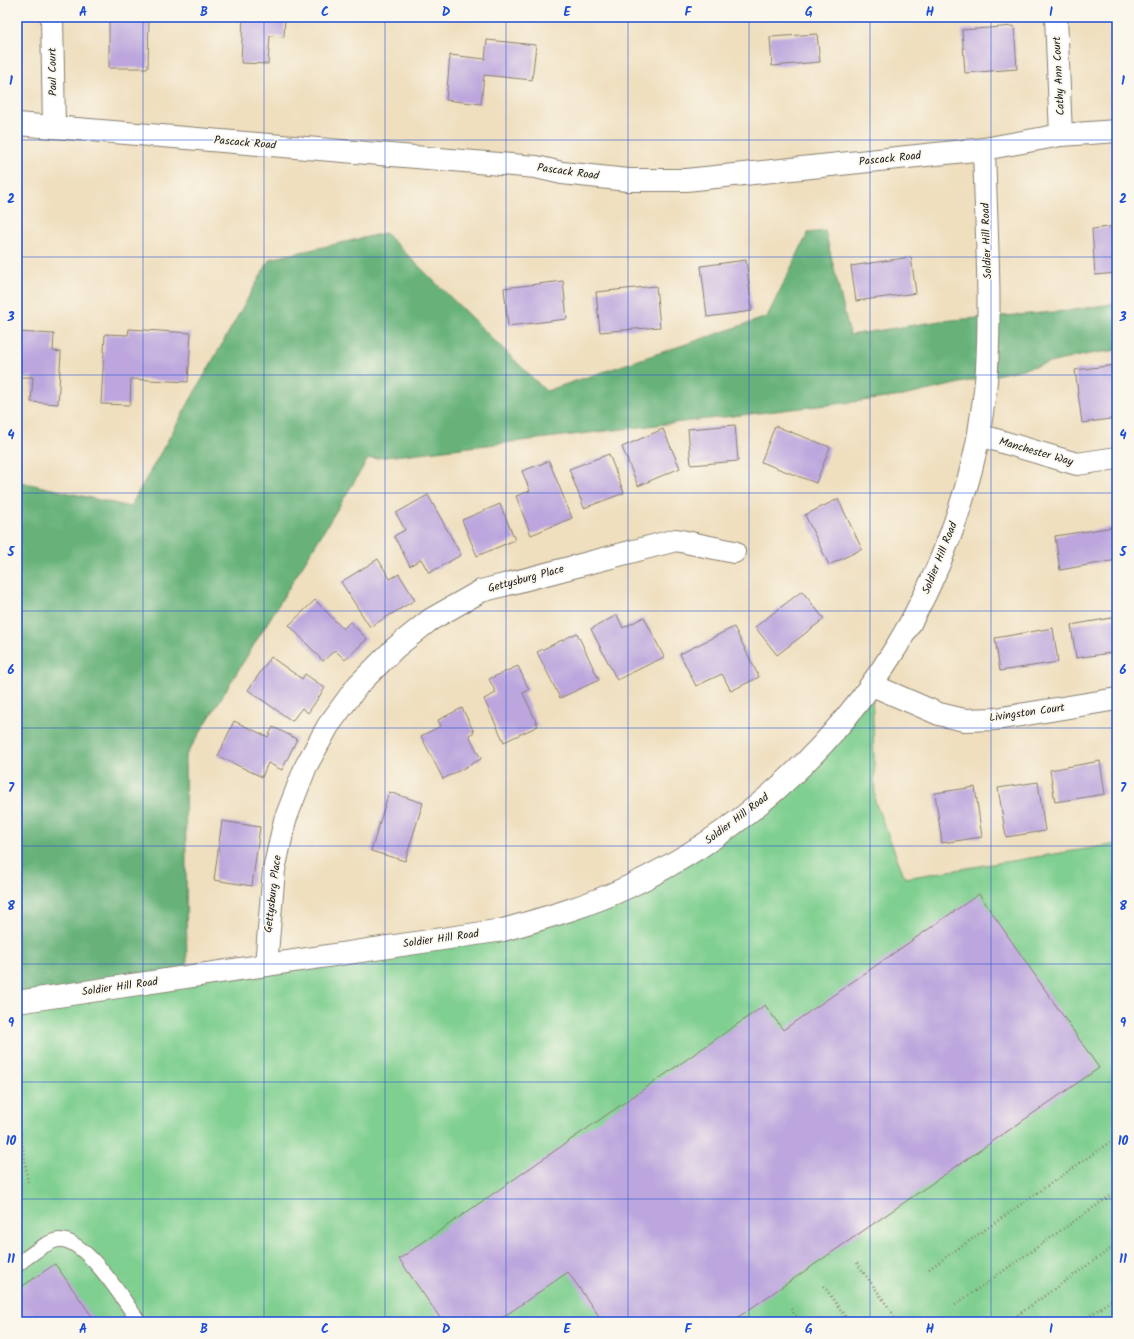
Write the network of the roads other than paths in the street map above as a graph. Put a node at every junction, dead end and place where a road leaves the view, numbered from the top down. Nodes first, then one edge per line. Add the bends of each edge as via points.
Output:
1 (52, 17) edge
2 (1056, 17) edge
3 (17, 124) edge
4 (54, 127) junction
5 (1117, 131) edge
6 (1061, 135) junction
7 (984, 149) junction
8 (978, 435) junction
9 (1117, 458) edge
10 (734, 552) dead end
11 (872, 685) junction
12 (1117, 699) edge
13 (266, 965) junction
14 (17, 1002) edge
15 (17, 1265) edge
16 (139, 1322) edge

1 - 4 street, Paul Court
2 - 6 street, Cathy Ann Court
3 - 4 street, Pascack Road
4 - 7 street, Pascack Road via 536,167 562,173 628,180 686,180
5 - 6 street, Pascack Road
6 - 7 street, Pascack Road
7 - 8 street, Soldier Hill Road via 989,305 987,370
8 - 9 street, Manchester Way via 1078,464
8 - 11 street, Soldier Hill Road via 963,499 937,571 908,629
10 - 13 street, Gettysburg Place via 676,540 481,591 430,620 394,648 358,685 328,726 306,766 285,820 274,870
11 - 12 street, Livingston Court via 939,714 964,720 996,719
11 - 13 street, Soldier Hill Road via 835,731 790,778 739,820 685,857 627,888 566,912 503,930
13 - 14 street, Soldier Hill Road
15 - 16 lane via 51,1242 61,1240 70,1243 93,1259

